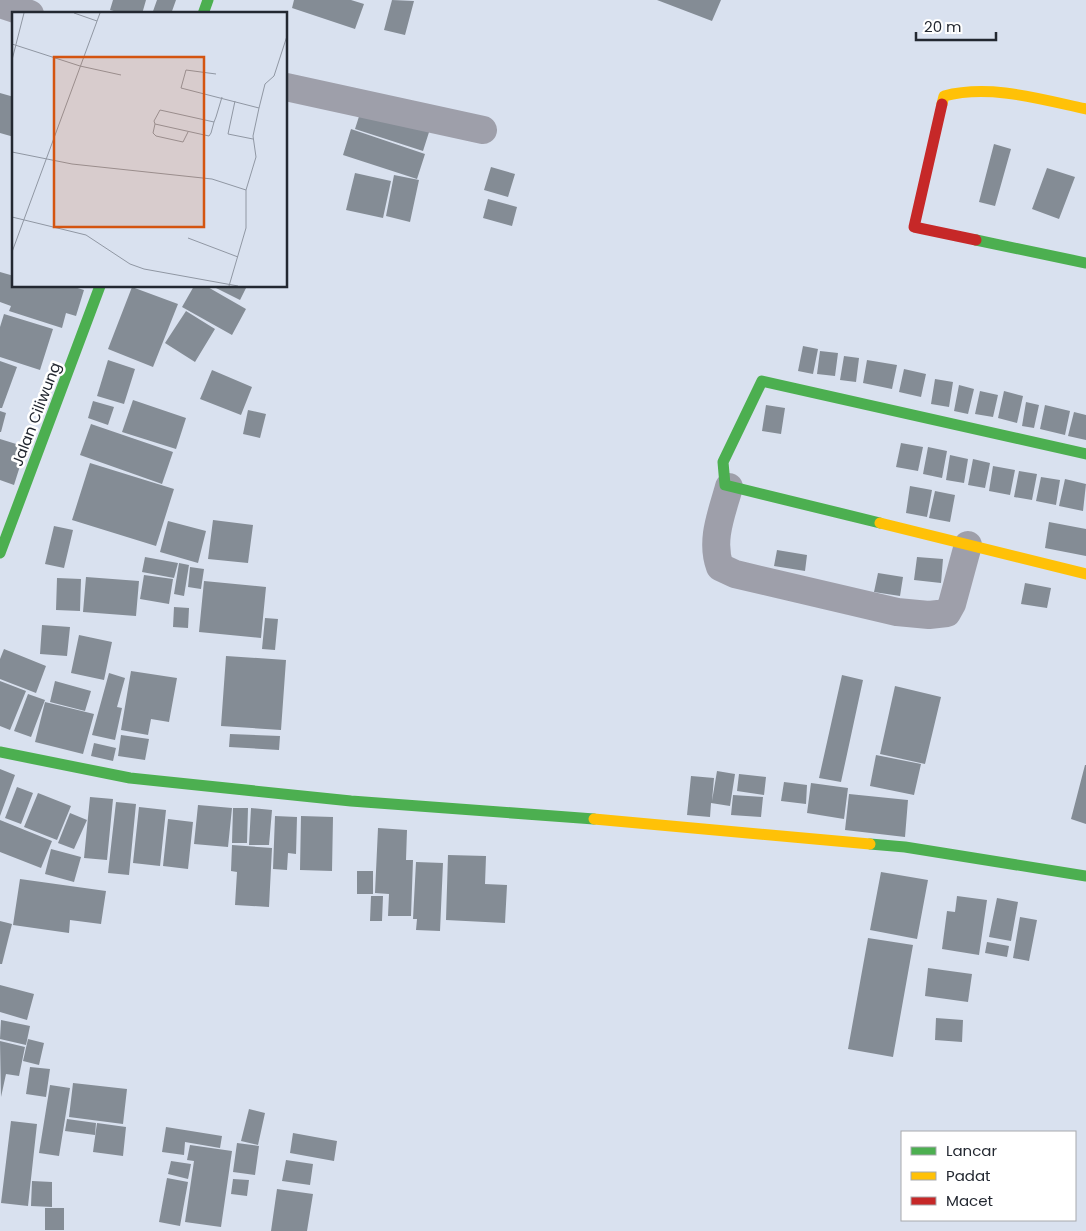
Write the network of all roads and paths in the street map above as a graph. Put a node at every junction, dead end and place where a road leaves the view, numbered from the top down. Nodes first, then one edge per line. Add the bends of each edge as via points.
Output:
1 (208, 0) edge
2 (0, 4) edge
3 (24, 12) edge
4 (204, 12) edge
5 (288, 87) edge
6 (1086, 109) edge
7 (483, 130) dead end
8 (1086, 263) edge
9 (99, 288) edge
10 (1086, 454) edge
11 (729, 487) junction
12 (968, 545) junction
13 (0, 553) edge
14 (1086, 574) edge
15 (0, 752) edge
16 (1086, 876) edge

1 - 4 street
2 - 3 street
5 - 7 street
6 - 8 street via 968,90 944,96 914,227
9 - 13 street, Jalan Ciliwung
10 - 11 street via 762,382 723,462 725,486
11 - 12 street
11 - 12 street via 715,552 720,566 735,574 897,612 947,613
12 - 14 street
15 - 16 street via 130,778 350,801 905,847

